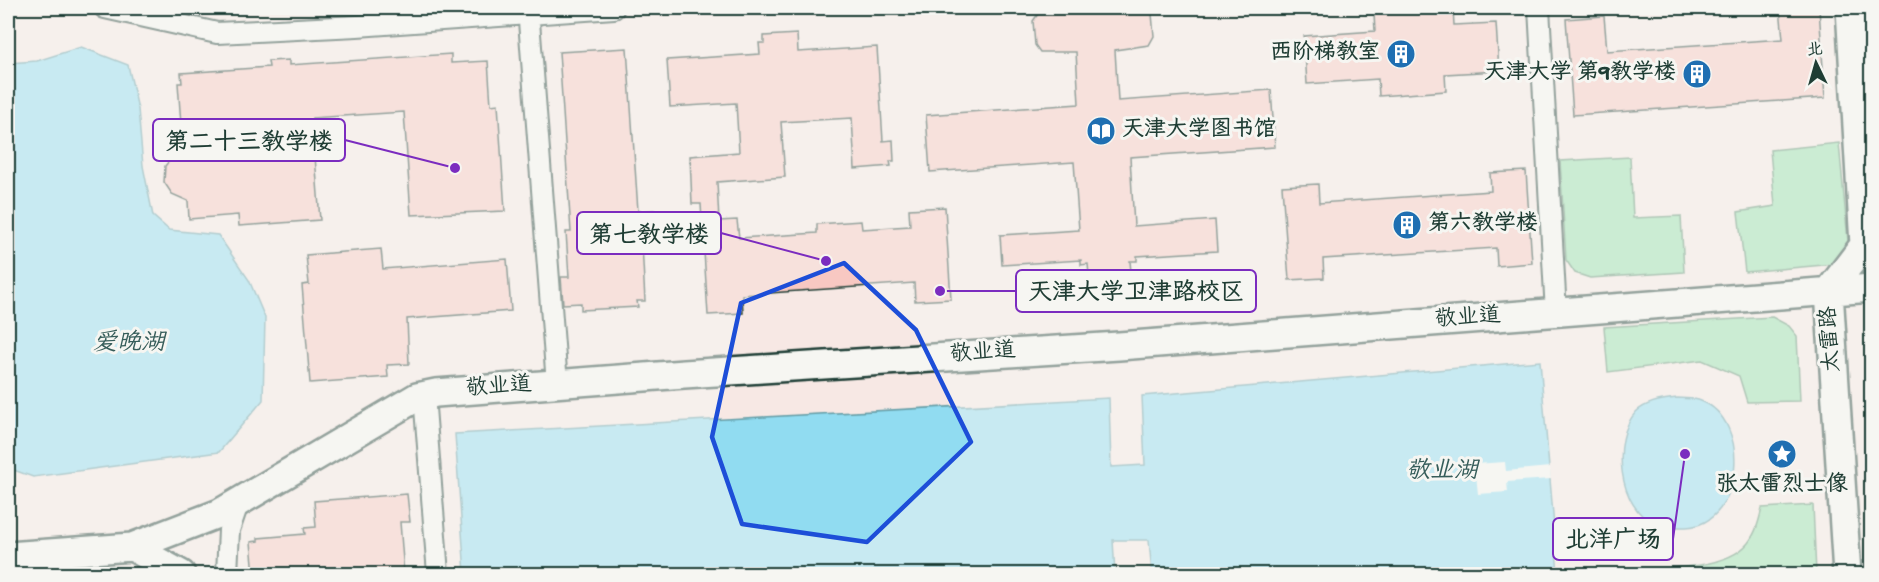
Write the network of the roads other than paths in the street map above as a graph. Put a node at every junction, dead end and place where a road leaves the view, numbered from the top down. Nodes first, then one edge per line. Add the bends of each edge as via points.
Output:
1 (105, 8) edge
2 (614, 8) edge
3 (1539, 8) edge
4 (1850, 8) edge
5 (528, 11) edge
6 (1872, 288) edge
7 (1829, 291) junction
8 (1556, 313) junction
9 (557, 384) junction
10 (424, 395) junction
11 (239, 501) junction
12 (132, 547) junction
13 (8, 556) edge
14 (181, 574) edge
15 (227, 574) edge
16 (438, 574) edge
17 (1847, 574) edge

1 - 5 street via 217,33
2 - 5 street
3 - 8 street
4 - 7 street, 太雷路 via 1864,245
5 - 9 street
6 - 7 street, 敬业道
7 - 8 street, 敬业道
7 - 17 street, 太雷路
8 - 9 street, 敬业道
9 - 10 street, 敬业道
10 - 11 street, 敬业道
10 - 16 street
11 - 12 street, 敬业道 via 192,525
11 - 15 street via 229,530
12 - 13 street, 敬业道
12 - 14 street

